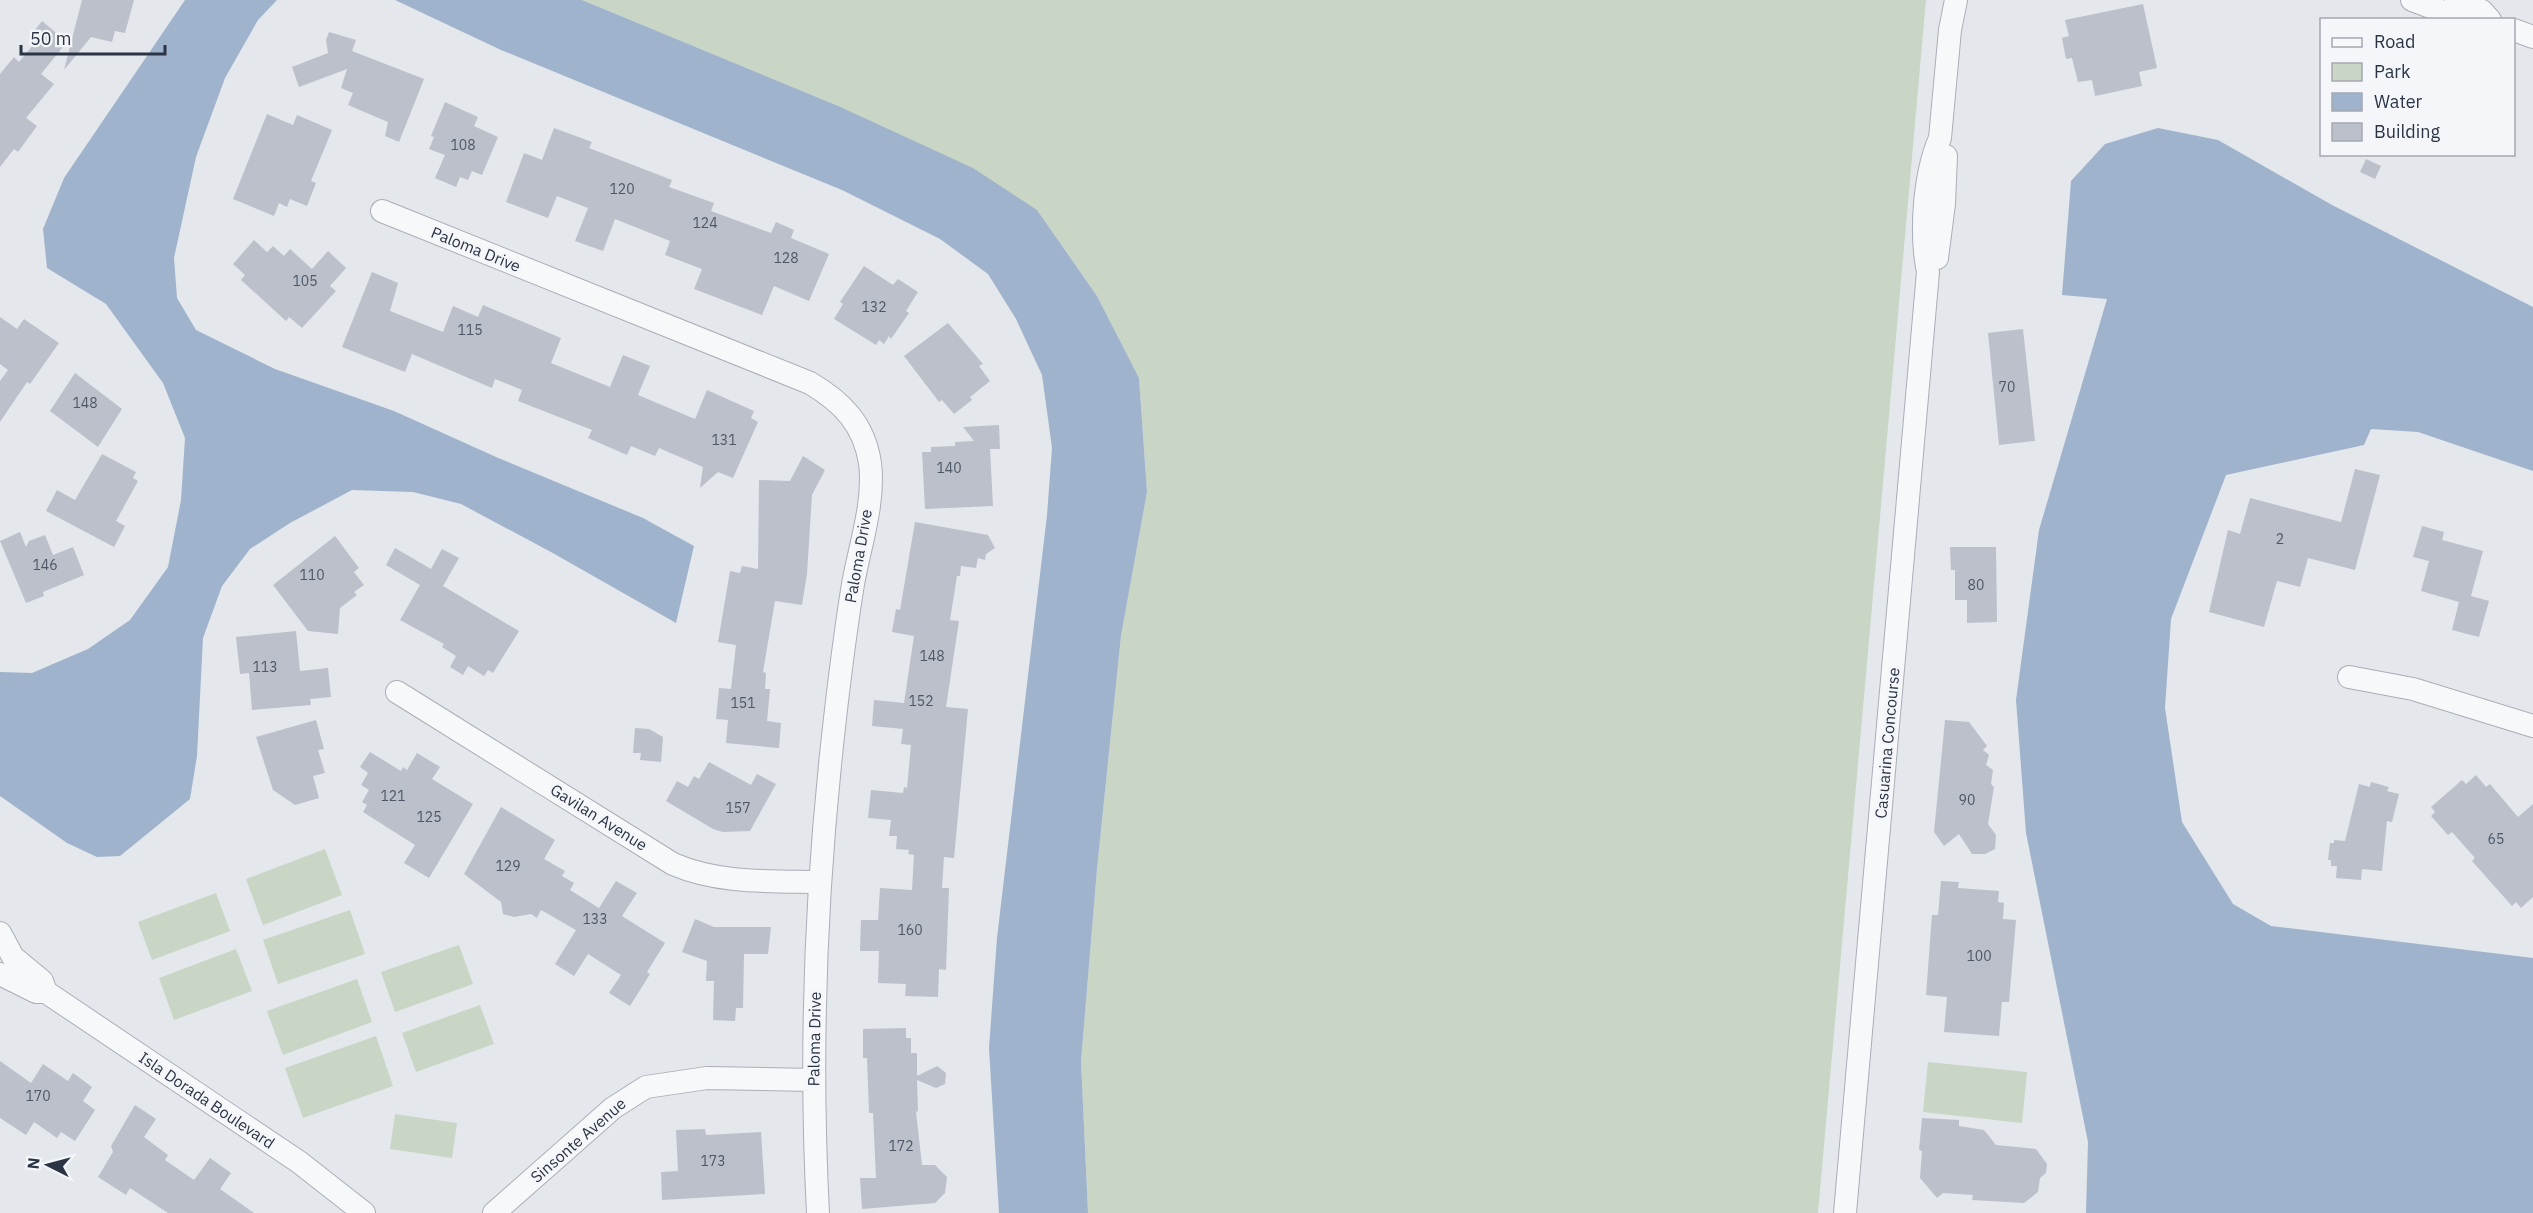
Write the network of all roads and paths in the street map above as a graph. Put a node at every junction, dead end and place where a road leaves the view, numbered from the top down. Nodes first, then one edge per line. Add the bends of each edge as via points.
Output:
1 (1956, 0) edge
2 (2412, 0) edge
3 (2456, 0) edge
4 (2460, 18) edge
5 (2488, 18) edge
6 (2515, 30) edge
7 (2533, 37) edge
8 (382, 211) dead end
9 (2349, 677) dead end
10 (397, 692) dead end
11 (2533, 726) edge
12 (820, 882) junction
13 (0, 933) edge
14 (0, 974) edge
15 (46, 992) junction
16 (814, 1080) junction
17 (364, 1213) edge
18 (494, 1213) edge
19 (818, 1213) edge
20 (1845, 1213) edge

1 - 20 street, Casuarina Concourse via 1940,138 1946,155 1944,204 1936,258 1928,273
2 - 4 street
3 - 5 street via 2482,11
6 - 7 street
8 - 12 street, Paloma Drive via 810,383 840,404 859,426 870,465 870,490 849,607 833,732
9 - 11 street via 2413,689
10 - 12 street, Gavilan Avenue via 673,864 717,877
12 - 16 street, Paloma Drive
13 - 15 street, Isla Dorada Boulevard via 13,957 42,981
14 - 15 street, Isla Dorada Boulevard via 36,992
15 - 17 street, Isla Dorada Boulevard via 291,1156
16 - 18 street, Sinsonte Avenue via 707,1078 646,1087 613,1108
16 - 19 street, Paloma Drive

